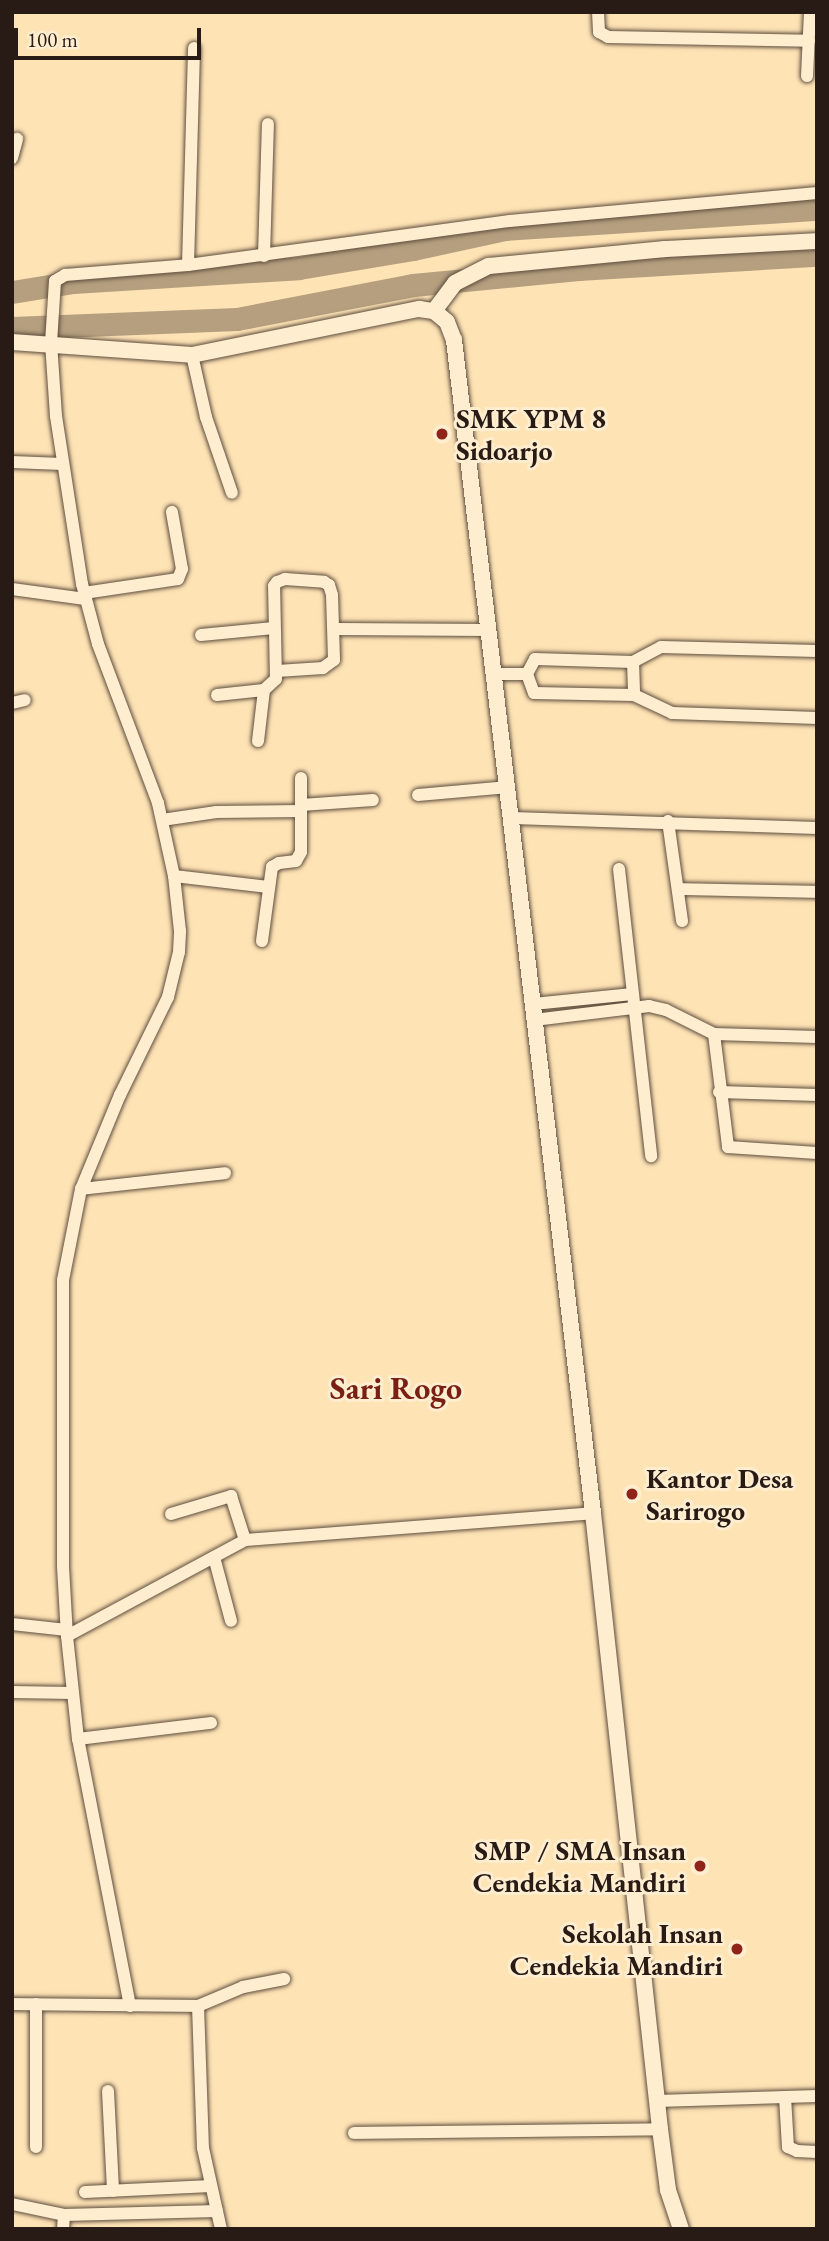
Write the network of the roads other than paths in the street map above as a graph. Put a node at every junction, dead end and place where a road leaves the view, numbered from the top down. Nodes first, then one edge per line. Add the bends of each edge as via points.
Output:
1 (598, 12) edge
2 (810, 12) edge
3 (809, 41) junction
4 (194, 48) dead end
5 (807, 76) dead end
6 (268, 124) dead end
7 (17, 139) dead end
8 (12, 158) edge
9 (817, 193) edge
10 (817, 241) edge
11 (264, 256) junction
12 (188, 265) junction
13 (434, 311) junction
14 (52, 337) junction
15 (12, 342) edge
16 (192, 355) junction
17 (12, 462) edge
18 (62, 464) junction
19 (232, 493) dead end
20 (172, 512) dead end
21 (12, 589) edge
22 (85, 596) junction
23 (274, 628) junction
24 (335, 629) junction
25 (489, 629) junction
26 (201, 635) dead end
27 (817, 651) edge
28 (633, 663) junction
29 (277, 671) junction
30 (495, 674) junction
31 (527, 674) junction
32 (264, 690) junction
33 (218, 695) dead end
34 (634, 695) junction
35 (817, 718) edge
36 (258, 741) dead end
37 (301, 778) dead end
38 (509, 787) junction
39 (418, 795) dead end
40 (373, 800) dead end
41 (301, 808) junction
42 (513, 818) junction
43 (162, 820) junction
44 (668, 821) junction
45 (817, 828) edge
46 (619, 869) dead end
47 (174, 876) junction
48 (268, 887) junction
49 (678, 889) junction
50 (817, 892) edge
51 (682, 921) dead end
52 (262, 941) dead end
53 (634, 1001) junction
54 (533, 1012) junction
55 (714, 1034) junction
56 (817, 1037) edge
57 (719, 1093) junction
58 (817, 1095) edge
59 (817, 1153) edge
60 (651, 1156) dead end
61 (225, 1173) dead end
62 (81, 1189) junction
63 (593, 1513) junction
64 (171, 1514) dead end
65 (245, 1541) junction
66 (214, 1557) junction
67 (231, 1621) dead end
68 (12, 1625) edge
69 (67, 1633) junction
70 (12, 1692) edge
71 (72, 1693) junction
72 (212, 1723) dead end
73 (78, 1739) junction
74 (284, 1979) dead end
75 (12, 2004) edge
76 (36, 2004) junction
77 (130, 2006) junction
78 (198, 2006) junction
79 (108, 2091) dead end
80 (817, 2096) edge
81 (785, 2097) junction
82 (657, 2101) junction
83 (660, 2129) junction
84 (354, 2133) dead end
85 (36, 2147) dead end
86 (817, 2152) edge
87 (211, 2186) junction
88 (113, 2191) junction
89 (85, 2192) dead end
90 (12, 2204) edge
91 (217, 2211) junction
92 (64, 2215) junction
93 (63, 2229) edge
94 (221, 2229) edge
95 (681, 2229) edge

1 - 3 street via 600,32 608,37
2 - 3 street
3 - 5 street
4 - 12 street
6 - 11 street
7 - 8 street
9 - 11 street via 510,222
10 - 13 main road via 665,249 482,268 447,290
11 - 12 street
12 - 14 street via 65,275 55,283
13 - 16 main road via 395,312
13 - 25 main road via 447,322 454,340
14 - 15 main road
14 - 16 main road
14 - 18 street
16 - 19 street via 206,417
17 - 18 street
18 - 22 street
20 - 22 street via 183,569 178,579
21 - 22 street
22 - 43 street via 97,644
23 - 24 street via 274,586 285,579 329,585
23 - 26 street
23 - 29 street
24 - 25 street
24 - 29 street via 335,654 330,664
25 - 30 main road
27 - 28 street via 661,647
28 - 31 street via 535,659
28 - 34 street
29 - 32 street via 273,685
30 - 31 street
30 - 38 main road
31 - 34 street via 534,692
32 - 33 street
32 - 36 street
34 - 35 street via 672,713
37 - 41 street
38 - 39 street
38 - 42 main road
40 - 41 street
41 - 43 street
41 - 48 street via 300,858 274,864
42 - 44 street
42 - 54 main road
43 - 47 street
44 - 45 street
44 - 49 street
46 - 53 street
47 - 48 street
47 - 62 street via 180,932 174,980
48 - 52 street
49 - 50 street
49 - 51 street
53 - 54 street
53 - 55 street via 657,1006
53 - 60 street
54 - 63 main road
55 - 56 street
55 - 57 street
57 - 58 street
57 - 59 street via 728,1147
61 - 62 street
62 - 69 street via 63,1280
63 - 65 street
63 - 82 main road
64 - 65 street via 231,1496
65 - 66 street
66 - 67 street
66 - 69 street
68 - 69 street
69 - 71 street
70 - 71 street
71 - 73 street
72 - 73 street
73 - 77 street
74 - 78 street via 243,1987
75 - 76 street
76 - 77 street
76 - 85 street
77 - 78 street
78 - 87 street via 204,2148
79 - 88 street
80 - 81 street
81 - 82 street
81 - 86 street via 788,2147
82 - 83 main road
83 - 84 street
83 - 95 main road via 668,2190
87 - 88 street
87 - 91 street
88 - 89 street
90 - 92 street
91 - 92 street
91 - 94 street
92 - 93 street

